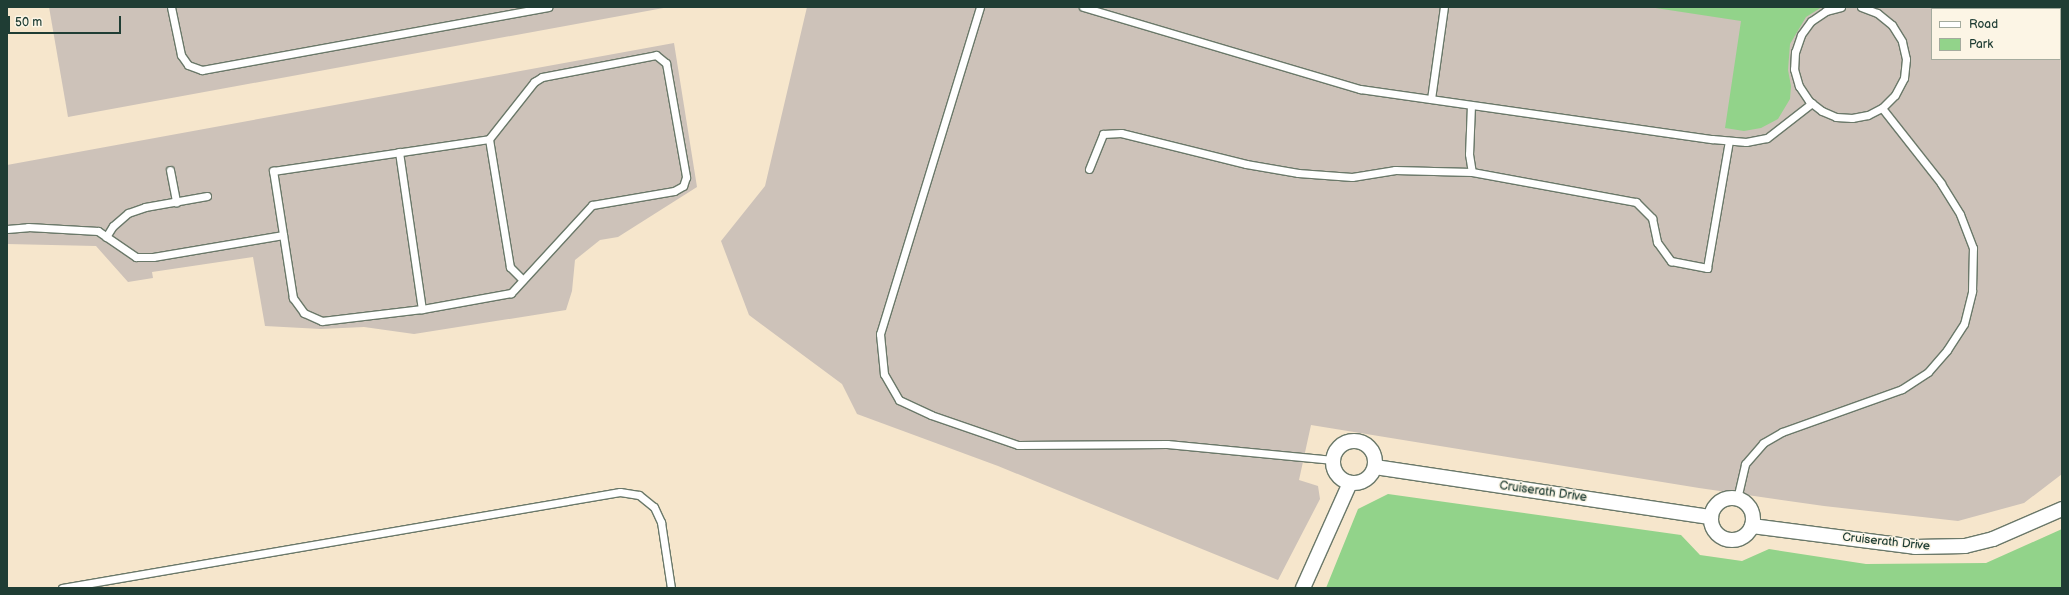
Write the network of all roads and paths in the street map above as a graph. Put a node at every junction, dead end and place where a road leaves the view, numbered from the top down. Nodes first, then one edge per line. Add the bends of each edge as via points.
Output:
1 (171, 7) edge
2 (548, 7) edge
3 (980, 7) edge
4 (1083, 7) edge
5 (1444, 7) edge
6 (1841, 7) edge
7 (1861, 7) edge
8 (1878, 10) edge
9 (1431, 99) junction
10 (1812, 103) junction
11 (1470, 105) junction
12 (1882, 108) junction
13 (489, 139) junction
14 (1729, 141) junction
15 (399, 152) junction
16 (1089, 169) dead end
17 (170, 170) dead end
18 (1472, 172) junction
19 (207, 196) dead end
20 (176, 202) junction
21 (7, 229) edge
22 (283, 235) junction
23 (106, 237) junction
24 (523, 280) junction
25 (422, 310) junction
26 (1334, 460) junction
27 (1374, 467) junction
28 (1350, 483) junction
29 (1737, 499) junction
30 (2062, 509) edge
31 (1711, 517) junction
32 (1752, 526) junction
33 (62, 588) edge
34 (671, 588) edge
35 (1303, 588) edge

1 - 2 lane via 181,55 188,65 202,70
3 - 26 lane via 880,334 884,374 899,400 931,415 1018,445 1167,444
4 - 9 lane via 1360,89
5 - 9 lane
6 - 10 lane via 1826,11 1812,21 1801,35 1795,52 1794,69 1799,86
7 - 8 lane
8 - 12 lane via 1902,41 1906,59 1904,78 1896,95
9 - 11 lane
10 - 12 lane via 1836,116 1852,118 1868,115
10 - 14 lane via 1767,138 1746,142
11 - 14 lane
11 - 18 lane via 1468,154
12 - 29 lane via 1941,183 1960,214 1973,248 1972,291 1964,324 1928,372 1902,389 1782,432 1763,443 1745,464
13 - 15 lane
13 - 24 lane via 510,267
13 - 24 lane via 534,82 542,77 656,55 666,63 686,177 683,186 674,191 592,205
14 - 18 lane via 1707,268 1671,261 1657,242 1652,218 1636,202
15 - 22 lane via 273,171
15 - 25 lane
16 - 18 lane via 1103,134 1121,133 1246,164 1298,173 1352,177 1395,170
17 - 20 lane
19 - 20 lane
20 - 23 lane via 128,213 113,226
21 - 23 lane via 28,227 98,231
22 - 23 lane via 152,257 136,257
22 - 25 lane via 293,298 304,313 322,321
24 - 25 lane via 511,293
26 - 27 street via 1339,448 1345,443 1358,442 1370,448 1375,460
26 - 28 street via 1336,472
27 - 28 street via 1363,481
27 - 31 street, Cruiserath Drive
28 - 35 street
29 - 31 street via 1723,500 1713,510
29 - 32 street via 1744,502 1752,512
30 - 32 street, Cruiserath Drive via 1993,539 1965,546 1915,547
31 - 32 street via 1714,529 1728,540 1745,536
33 - 34 lane via 620,492 640,495 654,507 661,522

